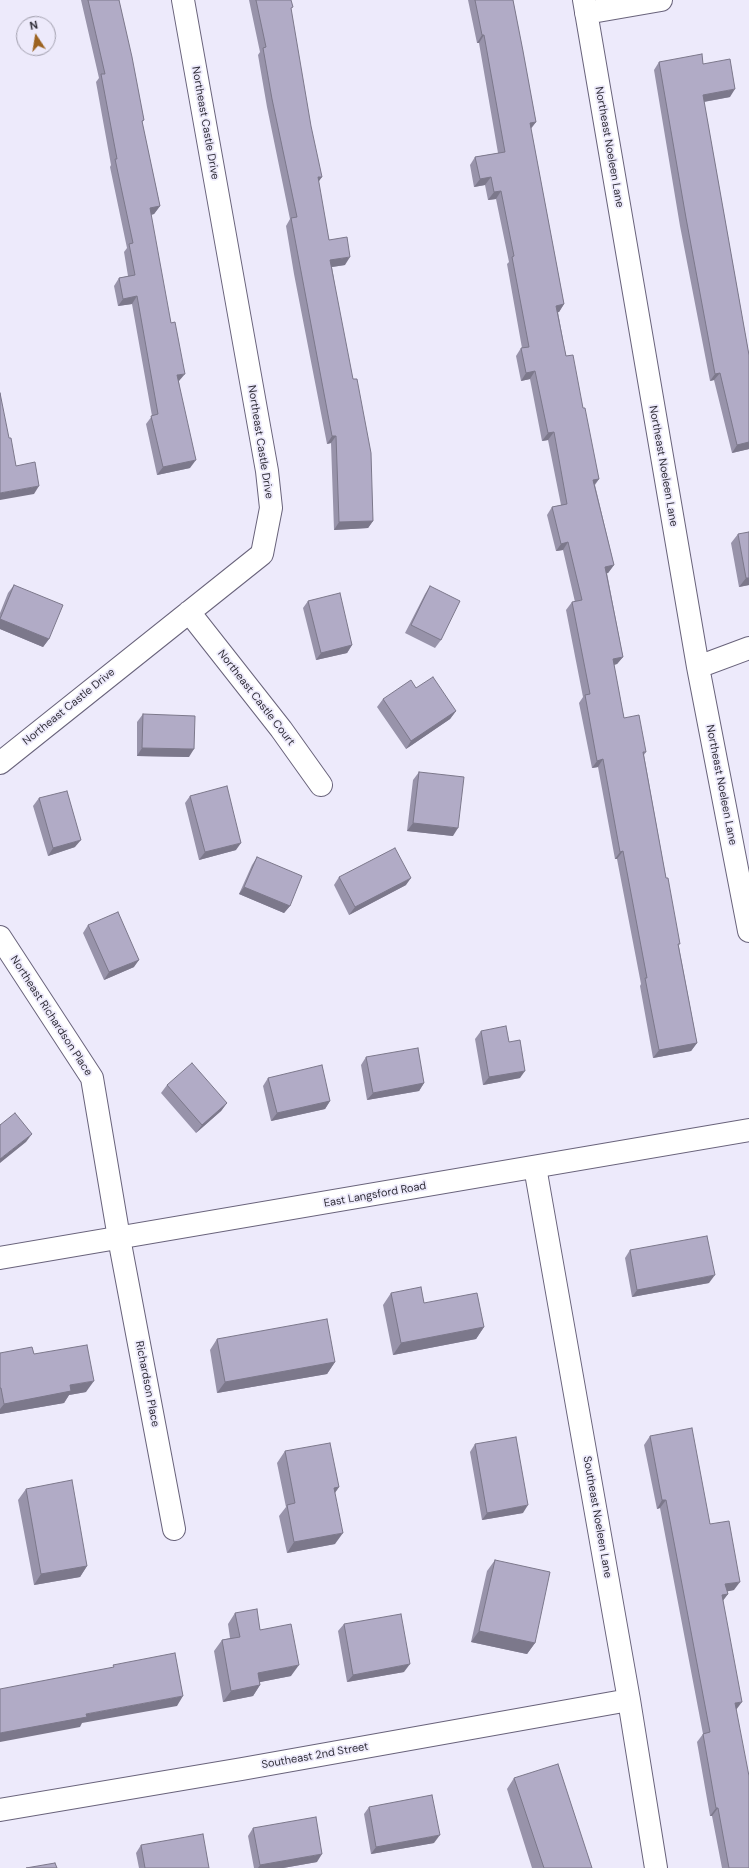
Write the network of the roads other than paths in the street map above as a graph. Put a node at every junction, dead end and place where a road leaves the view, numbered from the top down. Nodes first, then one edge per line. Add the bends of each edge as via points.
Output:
1 (183, 0) edge
2 (661, 0) edge
3 (585, 6) edge
4 (189, 612) junction
5 (749, 648) edge
6 (698, 667) junction
7 (0, 763) edge
8 (321, 785) dead end
9 (749, 931) edge
10 (0, 937) edge
11 (749, 1130) edge
12 (535, 1167) junction
13 (119, 1238) junction
14 (0, 1258) edge
15 (174, 1529) dead end
16 (629, 1700) junction
17 (0, 1810) edge
18 (656, 1868) edge

1 - 4 street, Northeast Castle Drive via 267,471 271,508 262,554
2 - 3 street
3 - 6 street, Northeast Noeleen Lane
4 - 7 street, Northeast Castle Drive
4 - 8 street, Northeast Castle Court via 281,728
5 - 6 street
6 - 9 street, Northeast Noeleen Lane
10 - 13 street, Northeast Richardson Place via 92,1078
11 - 12 street, East Langsford Road
12 - 13 street, East Langsford Road
12 - 16 street, Southeast Noeleen Lane
13 - 14 street, East Langsford Road
13 - 15 street, Richardson Place
16 - 17 street, Southeast 2nd Street
16 - 18 street, Southeast Noeleen Lane

